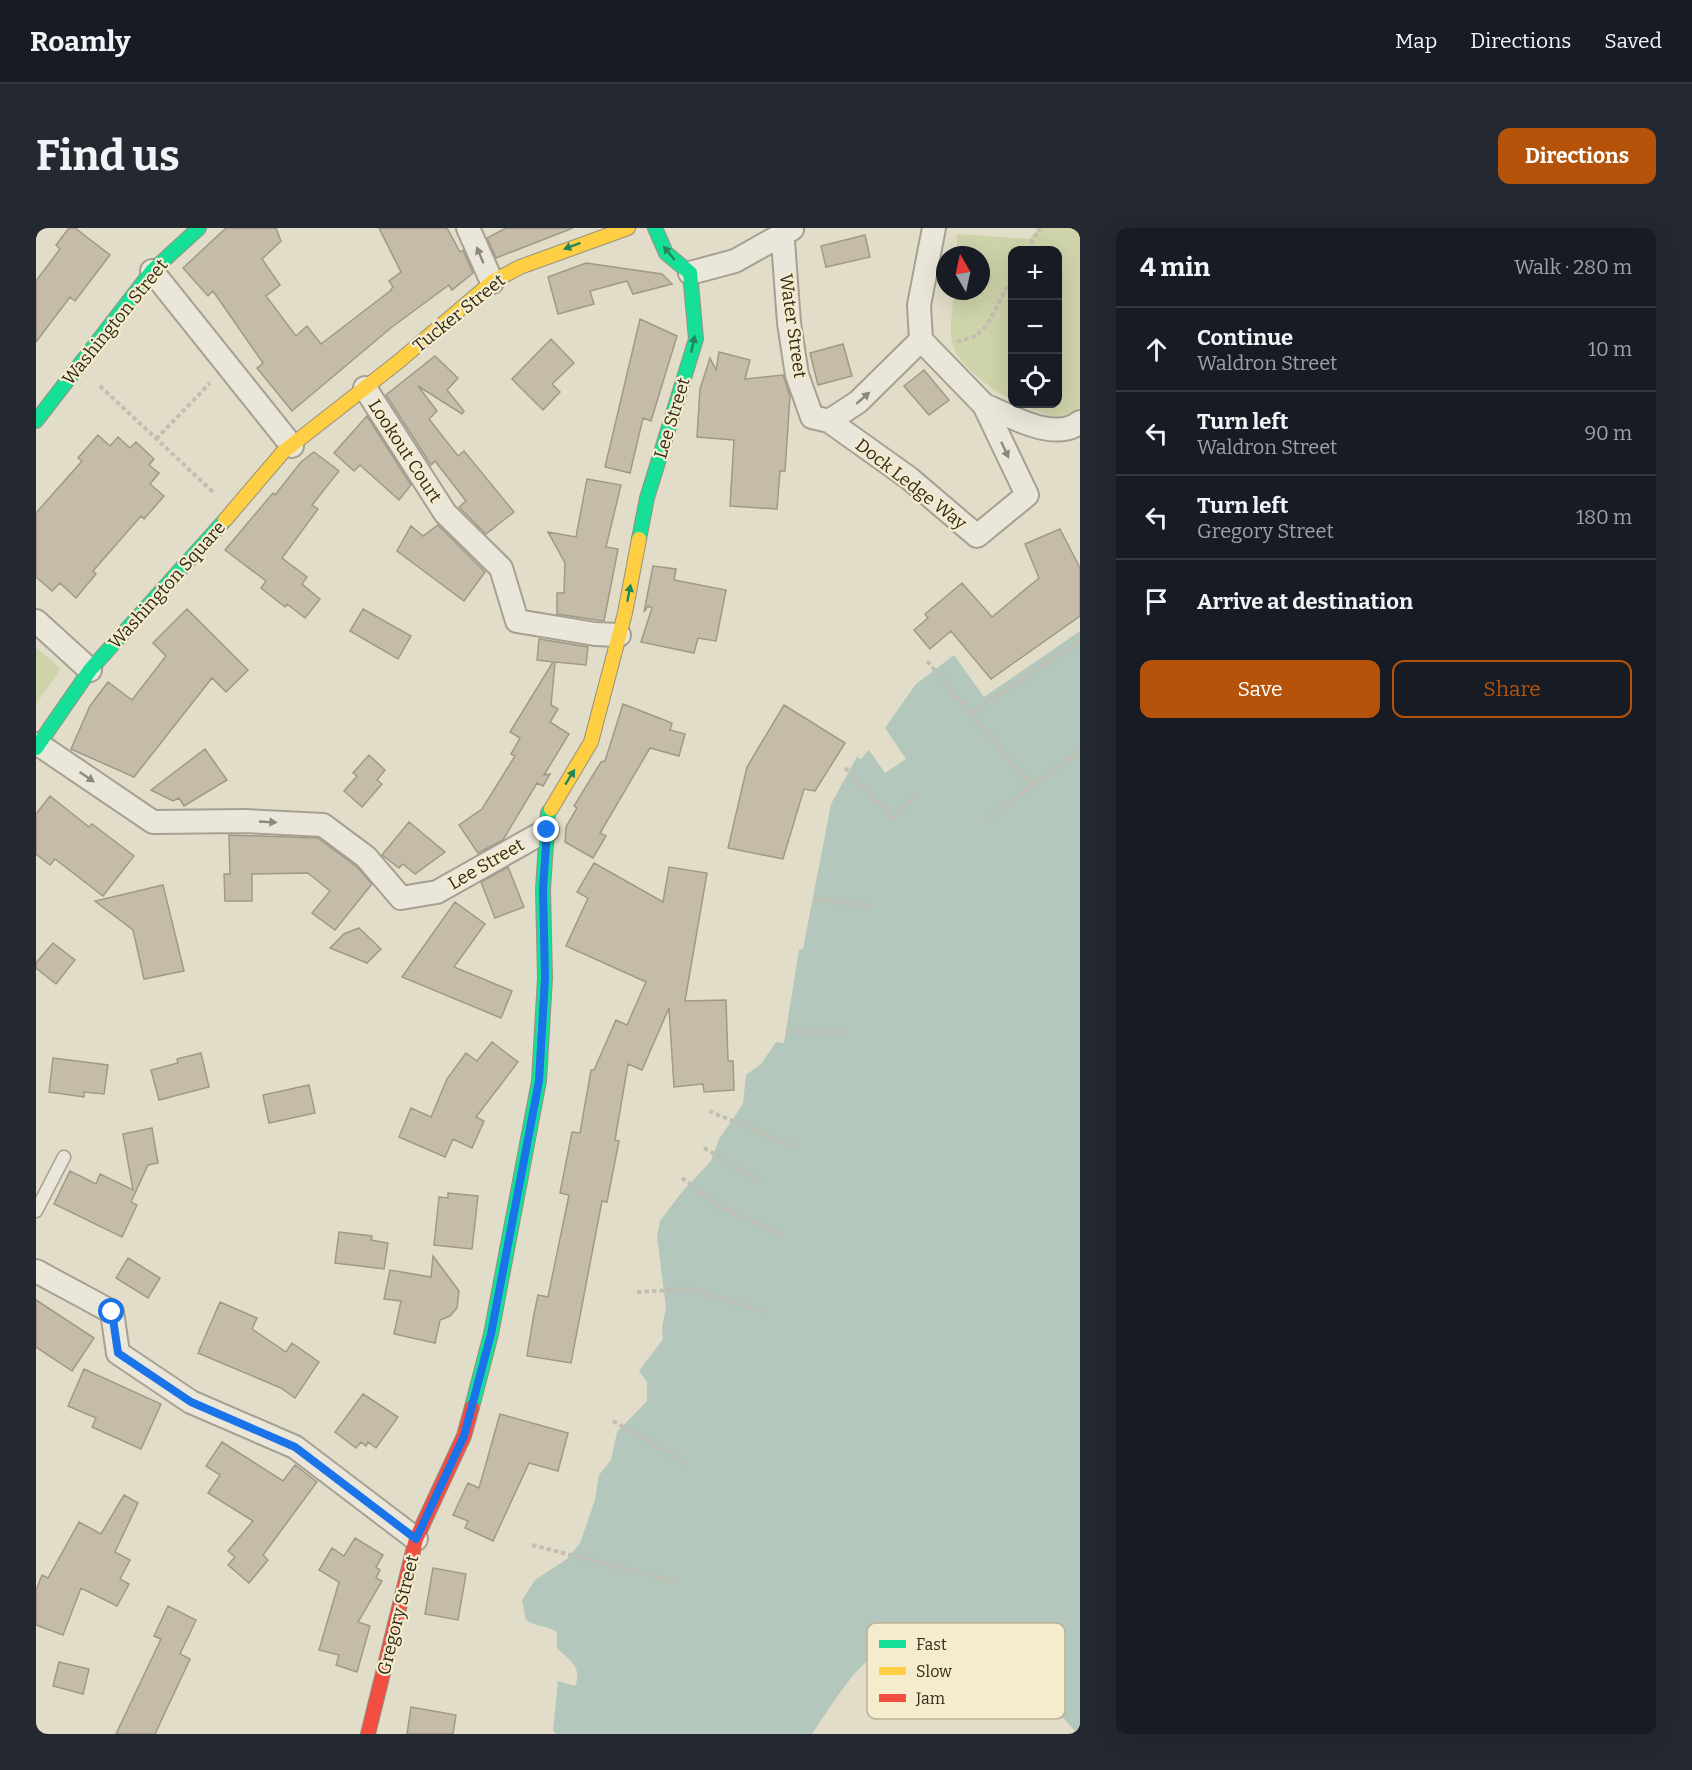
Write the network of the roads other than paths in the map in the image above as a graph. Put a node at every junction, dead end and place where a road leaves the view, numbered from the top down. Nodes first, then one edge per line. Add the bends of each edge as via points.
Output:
1 (199, 228) edge
2 (468, 228) edge
3 (628, 228) edge
4 (655, 228) edge
5 (934, 228) edge
6 (786, 230) edge
7 (152, 271) junction
8 (690, 273) junction
9 (492, 282) junction
10 (926, 345) junction
11 (365, 388) junction
12 (984, 405) junction
13 (820, 419) junction
14 (36, 421) edge
15 (1080, 422) edge
16 (292, 446) junction
17 (36, 621) edge
18 (619, 635) junction
19 (90, 670) junction
20 (37, 746) edge
21 (547, 830) junction
22 (64, 1157) dead end
23 (36, 1211) edge
24 (36, 1271) edge
25 (416, 1539) junction
26 (368, 1734) edge

1 - 7 street, Washington Street
9 -> 2 street
3 -> 9 street, Tucker Street via 520,267
8 -> 4 street via 666,253
5 - 10 street via 919,305
6 - 8 street via 735,261
6 - 13 street, Water Street via 789,323 796,375
7 - 14 street, Washington Street
7 - 16 street
18 -> 8 street, Lee Street via 647,498 696,339
9 - 11 street, Tucker Street
10 - 12 street
13 -> 10 street via 858,402
11 - 16 street, Washington Square
11 - 18 street, Lookout Court via 445,513 501,568 517,621
12 -> 13 street, Dock Ledge Way via 1027,495 976,536 909,478
12 - 15 street via 1048,429
16 - 19 street, Washington Square
17 - 19 street
21 -> 18 street, Lee Street via 548,813 591,742
19 - 20 street, Washington Square
20 -> 21 street, Lee Street via 153,822 323,825 366,857 401,898 437,892
21 - 25 street, Gregory Street via 539,1081 491,1334 464,1436
22 - 23 lane
24 - 25 street via 112,1312 118,1353 191,1402 295,1447
25 - 26 street, Gregory Street

